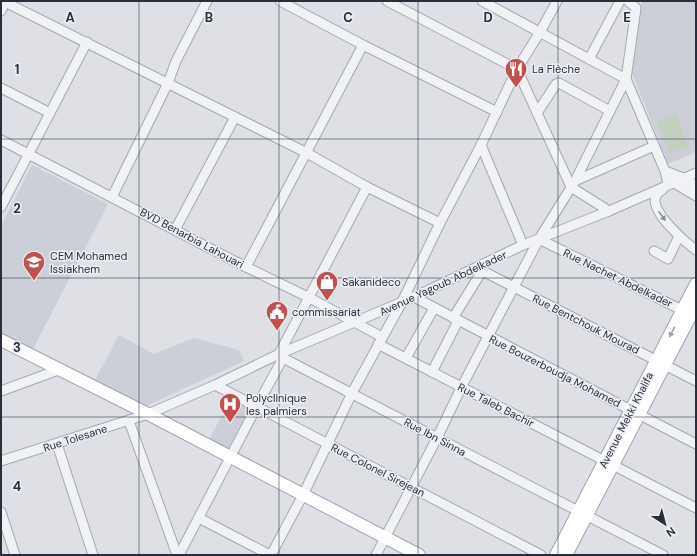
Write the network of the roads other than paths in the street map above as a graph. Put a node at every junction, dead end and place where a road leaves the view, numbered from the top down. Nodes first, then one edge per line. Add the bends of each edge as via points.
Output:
1 (207, 1) edge
2 (280, 1) edge
3 (387, 1) edge
4 (482, 1) edge
5 (499, 1) edge
6 (557, 1) edge
7 (620, 1) edge
8 (628, 1) edge
9 (4, 2) edge
10 (1, 11) edge
11 (504, 12) junction
12 (540, 32) junction
13 (87, 42) junction
14 (363, 45) junction
15 (589, 59) junction
16 (517, 69) junction
17 (626, 79) junction
18 (168, 83) junction
19 (1, 88) edge
20 (610, 111) junction
21 (497, 112) junction
22 (50, 113) junction
23 (537, 113) junction
24 (235, 117) junction
25 (1, 140) edge
26 (481, 145) junction
27 (654, 146) junction
28 (307, 153) junction
29 (29, 154) junction
30 (665, 171) junction
31 (696, 173) edge
32 (683, 178) junction
33 (573, 184) junction
34 (671, 184) junction
35 (696, 186) edge
36 (367, 187) junction
37 (696, 196) edge
38 (112, 197) junction
39 (1, 207) edge
40 (609, 211) junction
41 (440, 223) junction
42 (175, 230) junction
43 (679, 236) junction
44 (539, 239) junction
45 (524, 245) junction
46 (696, 250) edge
47 (654, 251) dead end
48 (246, 267) junction
49 (479, 269) junction
50 (696, 284) edge
51 (514, 287) junction
52 (414, 297) junction
53 (310, 298) junction
54 (402, 302) junction
55 (434, 308) junction
56 (691, 312) edge
57 (456, 320) junction
58 (356, 323) junction
59 (488, 337) junction
60 (1, 340) edge
61 (380, 340) junction
62 (281, 356) junction
63 (406, 358) junction
64 (661, 363) junction
65 (61, 369) junction
66 (432, 372) junction
67 (696, 381) edge
68 (214, 384) junction
69 (461, 388) junction
70 (1, 391) edge
71 (352, 393) junction
72 (257, 406) junction
73 (635, 413) junction
74 (148, 414) junction
75 (129, 420) junction
76 (437, 438) junction
77 (327, 443) junction
78 (57, 444) junction
79 (696, 444) edge
80 (230, 457) junction
81 (1, 461) edge
82 (610, 463) junction
83 (412, 487) junction
84 (303, 495) junction
85 (696, 508) edge
86 (1, 512) edge
87 (582, 514) junction
88 (199, 518) junction
89 (385, 538) junction
90 (15, 555) edge
91 (93, 555) edge
92 (178, 555) edge
93 (270, 555) edge
94 (376, 555) edge
95 (419, 555) edge
96 (541, 555) edge
97 (556, 555) edge
98 (566, 555) edge
99 (663, 555) edge

1 - 18 street via 176,61
2 - 14 street
3 - 16 street
4 - 11 street
5 - 11 street
6 - 12 street
7 - 15 street
8 - 17 street via 636,8
9 - 10 street
9 - 13 street
11 - 12 street
12 - 15 street
12 - 16 street
13 - 18 street
13 - 22 street
14 - 21 street
14 - 28 street
15 - 17 street
16 - 21 street
16 - 23 street
17 - 20 street
17 - 27 street
18 - 24 street
18 - 38 street
19 - 22 street
20 - 23 street via 557,83
20 - 33 street
21 - 26 street
22 - 29 street
23 - 33 street
24 - 28 street
24 - 42 street
25 - 29 street, BVD Benarbia Lahouari
26 - 41 street
26 - 45 street
27 - 30 street
27 - 33 street
28 - 36 street
28 - 48 street
29 - 38 street, BVD Benarbia Lahouari
29 - 39 street
30 - 32 street
30 - 34 street
31 - 32 street, Avenue Yagoub Abdelkader
32 - 34 street, Avenue Yagoub Abdelkader
32 - 35 street
33 - 40 street
33 - 44 street
34 - 37 street
34 - 40 street, Avenue Yagoub Abdelkader
34 -> 43 street via 656,195 655,201 666,222
36 - 41 street
36 - 53 street
38 - 42 street, BVD Benarbia Lahouari
40 - 44 street, Avenue Yagoub Abdelkader
41 - 54 street
42 - 48 street, BVD Benarbia Lahouari
43 - 46 street
43 - 47 street via 668,259
44 - 45 street, Avenue Yagoub Abdelkader
44 - 51 street
44 - 56 street, Rue Nachet Abdelkader
45 - 49 street, Avenue Yagoub Abdelkader
48 - 53 street, BVD Benarbia Lahouari
49 - 51 street, Rue Bentchouk Mourad
49 - 52 street, Avenue Yagoub Abdelkader
49 - 57 street
50 - 56 main road, Avenue Mekki Khalifa
51 - 59 street
51 - 64 street, Rue Bentchouk Mourad
52 - 54 street, Avenue Yagoub Abdelkader
52 - 55 street, Rue Bouzerboudja Mohamed
53 - 58 street, BVD Benarbia Lahouari
53 - 62 street
54 - 58 street, Avenue Yagoub Abdelkader
54 - 61 street
55 - 57 street, Rue Bouzerboudja Mohamed
55 - 63 street
56 - 64 main road, Avenue Mekki Khalifa
57 - 59 street, Rue Bouzerboudja Mohamed
57 - 66 street
58 - 61 street, BVD Benarbia Lahouari
58 - 62 street, Avenue Yagoub Abdelkader
59 - 69 street
59 - 73 street, Rue Bouzerboudja Mohamed
60 - 65 main road
61 - 63 street, Rue Taleb Bachir
61 - 71 street
62 - 68 street, Avenue Yagoub Abdelkader
62 - 71 street, Rue Ibn Sinna
62 - 72 street
63 - 66 street, Rue Taleb Bachir
64 - 67 street, Rue Bentchouk Mourad
64 - 73 main road, Avenue Mekki Khalifa
65 - 70 street
65 - 74 main road
66 - 69 street, Rue Taleb Bachir
68 - 72 street, Rue Colonel Sirejean
68 - 74 street, Avenue Yagoub Abdelkader
69 - 76 street
69 - 82 street, Rue Taleb Bachir
71 - 76 street, Rue Ibn Sinna
71 - 77 street
72 - 77 street, Rue Colonel Sirejean
72 - 80 street
73 - 79 street, Rue Bouzerboudja Mohamed
73 - 82 main road, Avenue Mekki Khalifa
74 - 75 street, Rue Tolesane
74 - 80 main road
75 - 78 street, Rue Tolesane
75 - 92 street
76 - 83 street
76 - 87 street, Rue Ibn Sinna
77 - 83 street, Rue Colonel Sirejean
77 - 84 street
78 - 81 street, Rue Tolesane
78 - 91 street
80 - 84 main road
80 - 88 street
82 - 85 street, Rue Taleb Bachir
82 - 87 main road, Avenue Mekki Khalifa
83 - 89 street
83 - 96 street, Rue Colonel Sirejean
84 - 89 main road
84 - 93 street
86 - 90 street
87 - 97 main road, Avenue Mekki Khalifa
87 - 98 main road, Avenue Mekki Khalifa
87 - 99 street, Rue Ibn Sinna
88 - 92 street
88 - 93 street
89 - 94 street
89 - 95 main road

